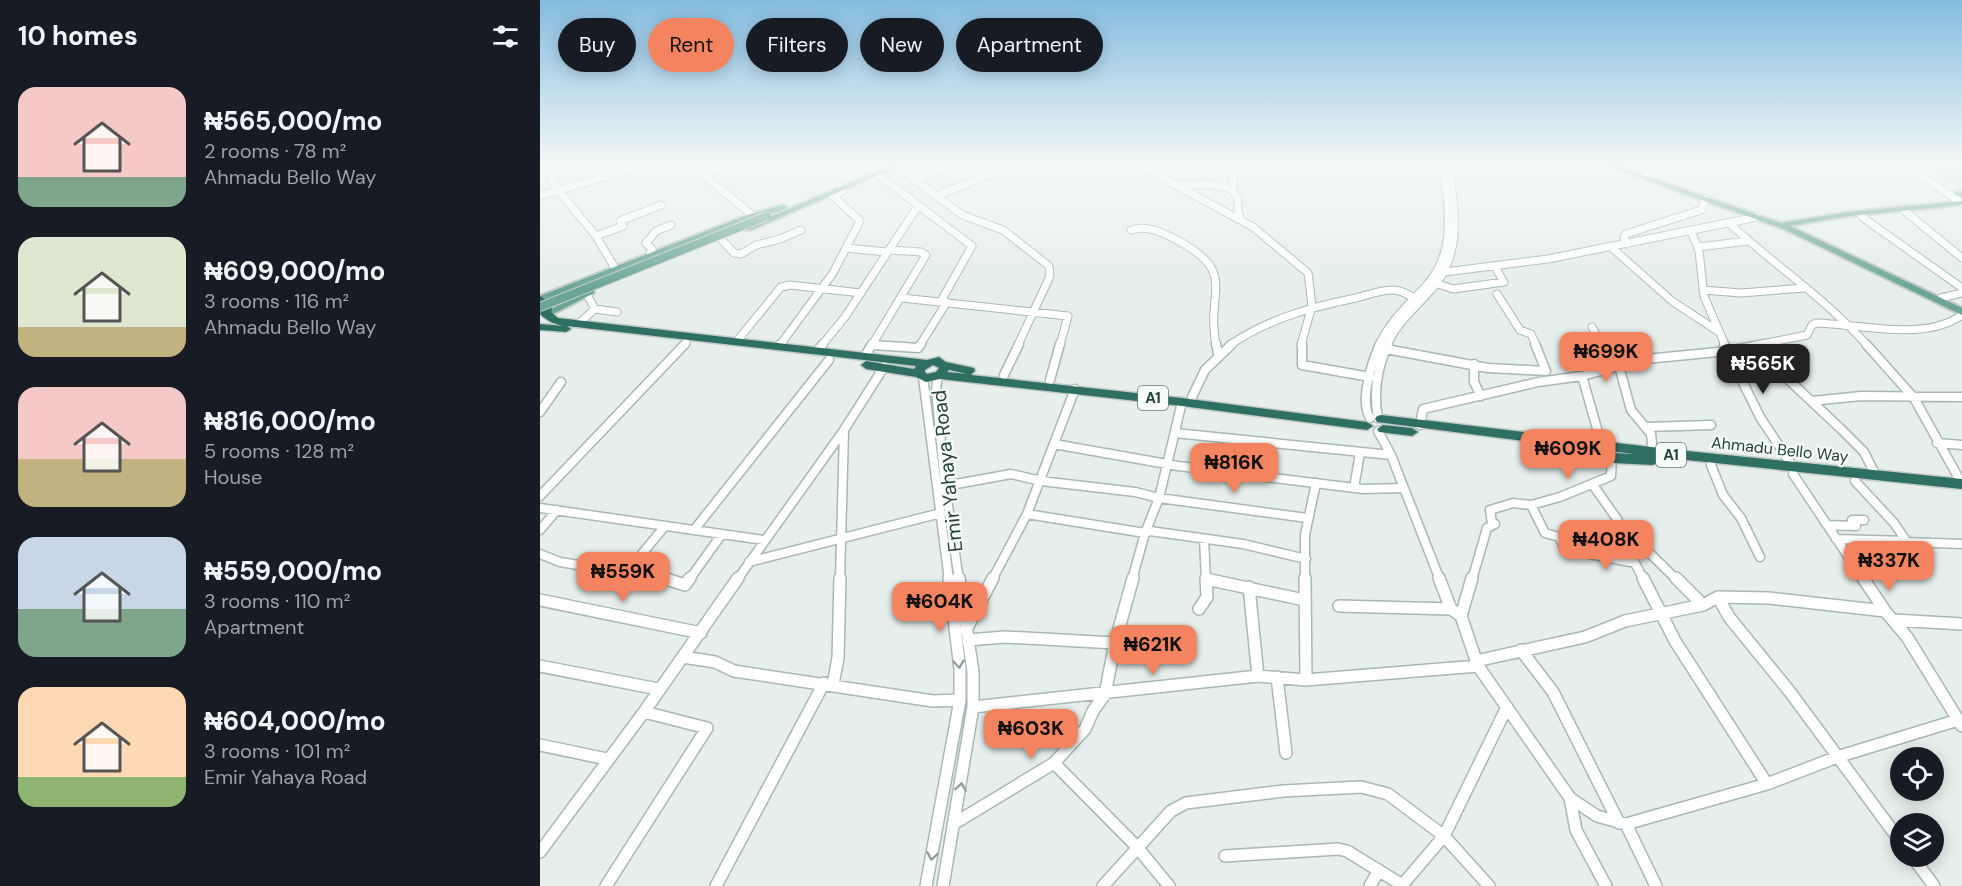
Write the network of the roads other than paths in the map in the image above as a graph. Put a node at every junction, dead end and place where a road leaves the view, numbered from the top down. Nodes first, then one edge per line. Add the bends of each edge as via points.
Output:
1 (572, 206) edge
2 (658, 206) edge
3 (741, 206) edge
4 (792, 206) edge
5 (793, 206) edge
6 (845, 206) edge
7 (918, 206) joint
8 (952, 206) edge
9 (1215, 206) edge
10 (1239, 206) edge
11 (1446, 206) edge
12 (1453, 206) edge
13 (1703, 206) edge
14 (1727, 206) edge
15 (1735, 206) edge
16 (1932, 206) edge
17 (1946, 206) edge
18 (786, 209) junction
19 (1906, 212) junction
20 (753, 216) junction
21 (1757, 217) junction
22 (1862, 217) junction
23 (1241, 220) junction
24 (1729, 223) junction
25 (671, 225) dead end
26 (1787, 225) junction
27 (801, 230) dead end
28 (1131, 230) dead end
29 (1691, 231) junction
30 (596, 236) junction
31 (720, 238) junction
32 (1748, 241) junction
33 (1627, 244) junction
34 (1611, 247) junction
35 (1698, 247) junction
36 (846, 248) junction
37 (888, 251) junction
38 (653, 255) junction
39 (1962, 258) edge
40 (1495, 267) junction
41 (616, 270) junction
42 (1445, 273) junction
43 (1438, 284) junction
44 (1804, 288) junction
45 (1962, 288) edge
46 (821, 289) junction
47 (1703, 290) junction
48 (586, 293) junction
49 (861, 293) junction
50 (1962, 293) edge
51 (1497, 294) dead end
52 (902, 298) junction
53 (1414, 298) junction
54 (1941, 298) junction
55 (540, 299) edge
56 (944, 302) junction
57 (595, 309) junction
58 (1311, 309) junction
59 (1962, 311) edge
60 (617, 312) dead end
61 (542, 313) edge
62 (1033, 313) junction
63 (578, 324) junction
64 (540, 327) edge
65 (1592, 327) dead end
66 (1851, 327) junction
67 (1719, 332) junction
68 (737, 341) junction
69 (686, 343) junction
70 (873, 345) junction
71 (779, 346) junction
72 (1386, 349) junction
73 (1742, 349) junction
74 (817, 351) junction
75 (1728, 351) junction
76 (1218, 353) junction
77 (865, 356) junction
78 (829, 360) junction
79 (926, 363) junction
80 (1474, 364) junction
81 (1617, 366) junction
82 (884, 367) junction
83 (941, 372) junction
84 (921, 375) junction
85 (1004, 375) junction
86 (1582, 376) junction
87 (1370, 377) junction
88 (1050, 380) junction
89 (561, 382) dead end
90 (1075, 389) junction
91 (1481, 396) junction
92 (1962, 397) edge
93 (1914, 398) junction
94 (1187, 400) junction
95 (1812, 401) junction
96 (540, 412) edge
97 (1375, 423) junction
98 (1420, 425) junction
99 (1711, 425) dead end
100 (1647, 427) junction
101 (844, 430) junction
102 (1174, 433) junction
103 (1937, 443) junction
104 (1054, 444) junction
105 (1962, 445) edge
106 (1602, 446) junction
107 (1359, 453) junction
108 (1653, 453) junction
109 (1392, 455) junction
110 (1612, 458) junction
111 (1168, 462) junction
112 (1711, 465) junction
113 (1793, 471) junction
114 (1876, 476) junction
115 (1041, 481) junction
116 (1855, 481) junction
117 (1316, 483) junction
118 (1962, 484) edge
119 (1593, 485) junction
120 (945, 486) junction
121 (1354, 488) junction
122 (1403, 488) junction
123 (1962, 491) edge
124 (540, 496) edge
125 (1159, 498) junction
126 (1531, 505) junction
127 (540, 508) edge
128 (557, 510) junction
129 (941, 513) junction
130 (1027, 514) junction
131 (1308, 518) junction
132 (1863, 520) dead end
133 (1619, 523) junction
134 (665, 525) junction
135 (1827, 525) junction
136 (540, 530) edge
137 (694, 530) junction
138 (1145, 533) junction
139 (722, 534) junction
140 (843, 538) junction
141 (1204, 539) junction
142 (1836, 539) junction
143 (764, 540) junction
144 (1906, 541) junction
145 (1962, 544) edge
146 (540, 554) edge
147 (1760, 557) dead end
148 (1631, 558) junction
149 (1306, 559) junction
150 (748, 562) junction
151 (627, 572) junction
152 (1206, 579) junction
153 (1249, 587) junction
154 (1718, 597) junction
155 (540, 600) edge
156 (1304, 600) junction
157 (1703, 605) junction
158 (1339, 606) dead end
159 (1199, 609) dead end
160 (1451, 609) junction
161 (1885, 611) junction
162 (1660, 612) junction
163 (1461, 616) junction
164 (1894, 620) junction
165 (1962, 624) edge
166 (701, 633) junction
167 (967, 635) junction
168 (1115, 643) junction
169 (1521, 650) junction
170 (683, 657) junction
171 (1477, 663) junction
172 (540, 666) edge
173 (1277, 677) junction
174 (1255, 678) junction
175 (1306, 680) junction
176 (829, 683) junction
177 (658, 689) junction
178 (1105, 694) junction
179 (960, 700) junction
180 (1058, 701) dead end
181 (973, 707) junction
182 (1507, 707) junction
183 (644, 712) junction
184 (1960, 723) edge
185 (540, 745) edge
186 (1286, 753) dead end
187 (1837, 757) junction
188 (607, 759) junction
189 (1054, 763) junction
190 (1767, 784) junction
191 (1570, 798) junction
192 (955, 823) junction
193 (1623, 824) junction
194 (1890, 828) edge
195 (1444, 836) junction
196 (1137, 848) junction
197 (540, 852) edge
198 (1225, 856) dead end
199 (1920, 867) edge
200 (1379, 870) junction
201 (1404, 885) edge
202 (606, 886) edge
203 (716, 886) edge
204 (926, 886) edge
205 (943, 886) edge
206 (1103, 886) edge
207 (1169, 886) edge
208 (1370, 886) edge
209 (1489, 886) edge
210 (1606, 886) edge
211 (1656, 886) edge
212 (1934, 886) edge

1 - 30 street
2 - 30 street via 620,221 622,226
3 - 20 street
4 - 18 main road
5 - 18 main road
6 - 36 street via 860,220
7 - 37 street
7 - 56 street via 972,246
8 - 62 street via 972,220 1003,230 1049,266 1050,276
9 - 23 street
10 - 23 street
11 - 53 street via 1448,242 1436,276
12 - 42 street via 1455,235
13 - 33 street via 1626,234
14 - 21 main road
15 - 26 main road
16 - 26 main road
17 - 19 main road
18 - 20 main road
18 - 31 main road
18 - 61 main road, bridge
19 - 22 main road
19 - 39 street
20 - 38 main road
21 - 24 street
21 - 26 main road
22 - 26 main road
22 - 45 street
23 - 58 street via 1308,273
24 - 29 street
24 - 32 street
25 - 38 street via 656,231 646,243
26 - 54 main road
26 - 59 main road
27 - 31 street via 741,254 734,253
28 - 76 street via 1148,227 1192,246 1211,262 1217,272 1214,341
29 - 33 street
29 - 35 street
30 - 41 street
31 - 48 main road
32 - 35 street
32 - 44 street
33 - 34 street
34 - 40 street
34 - 67 street via 1672,301
35 - 47 street
36 - 37 street
36 - 46 street
37 - 49 street
37 - 52 street via 926,255
38 - 41 main road
40 - 42 street
40 - 43 street via 1504,282 1453,289
41 - 55 main road
42 - 43 street
43 - 72 street via 1400,323
44 - 47 street via 1741,293
44 - 66 street
46 - 49 street
46 - 68 street via 781,287
46 - 71 street
47 - 67 street
48 - 57 street
48 - 61 main road
49 - 74 street
50 - 54 street
51 - 80 street via 1520,330 1531,334 1547,369 1522,371
52 - 56 street
52 - 70 street
53 - 58 street via 1391,290
53 - 87 street via 1384,336
54 - 59 main road
55 - 61 highway via 549,305
56 - 62 street
56 - 70 street via 918,348
57 - 60 street
57 - 63 street
58 - 76 street via 1244,333
58 - 87 street via 1300,363
59 - 66 street via 1957,321 1939,327
61 - 63 highway via 555,321
62 - 85 street
62 - 88 street via 1065,314 1069,318
63 - 68 highway
64 - 69 highway
65 - 81 street
66 - 73 street via 1812,324 1807,335
66 - 93 street
67 - 75 street
68 - 71 highway
69 - 78 highway
69 - 124 street
70 - 77 street
71 - 74 highway
72 - 80 street
72 - 97 street via 1376,395
73 - 75 street
73 - 95 street via 1779,370
74 - 77 highway
75 - 81 street via 1646,359
75 - 113 street via 1760,417
76 - 94 street
77 - 79 highway
78 - 82 highway
78 - 137 street
79 - 83 highway via 939,361
79 - 84 highway via 920,368
80 - 91 street via 1474,382
81 - 86 street
81 - 100 street via 1631,410
82 - 84 highway
82 - 101 street
83 - 84 highway
83 - 85 highway, A1 via 957,369
83 - 90 highway, A1
83 - 120 street, Emir Yahaya Road via 936,390
84 - 129 street, Emir Yahaya Road
85 - 88 highway, A1
86 - 91 street
86 - 106 street
87 - 97 street via 1365,409
88 - 94 highway, A1
89 - 96 street
90 - 94 highway, A1
90 - 104 street
91 - 98 street via 1423,409
92 - 93 street
93 - 95 street via 1861,396
93 - 103 street
94 - 97 highway, A1
94 - 102 street
95 - 114 street via 1860,447
97 - 98 highway, Ahmadu Bello Way / A1
97 - 109 street
97 - 110 highway, Ahmadu Bello Way / A1
98 - 106 highway, Ahmadu Bello Way / A1
99 - 100 street
100 - 108 street
101 - 140 street
101 - 143 street
102 - 107 street
102 - 111 street
103 - 105 street
103 - 118 street
104 - 111 street
104 - 115 street
106 - 108 highway, Ahmadu Bello Way / A1
107 - 109 street
107 - 121 street
108 - 113 highway, Ahmadu Bello Way / A1
109 - 122 street
110 - 112 highway, Ahmadu Bello Way / A1
110 - 119 street via 1611,476
111 - 117 street
111 - 125 street
112 - 113 highway, Ahmadu Bello Way / A1
112 - 147 street via 1723,495 1741,518
113 - 114 highway, Ahmadu Bello Way / A1
113 - 116 highway, Ahmadu Bello Way / A1
113 - 135 street
114 - 118 highway, Ahmadu Bello Way / A1
115 - 120 street via 1011,474
115 - 125 street
115 - 130 street
116 - 123 highway, Ahmadu Bello Way / A1
116 - 144 street via 1888,515
117 - 121 street
117 - 131 street
119 - 126 street
119 - 133 street
120 - 167 street, Emir Yahaya Road
121 - 122 street
122 - 160 street
125 - 131 street
125 - 138 street
126 - 148 street via 1545,533 1559,537 1565,549 1630,562
126 - 163 street via 1513,503 1490,510 1495,524 1485,534
127 - 128 street
128 - 134 street
128 - 136 street
129 - 140 street
129 -> 179 street, Emir Yahaya Road via 960,669
130 - 138 street
130 - 167 street
131 - 149 street
132 - 135 street via 1852,520 1856,526
133 - 148 street
133 - 157 street
134 - 137 street
134 - 151 street
135 - 142 street
137 - 139 street
138 - 141 street
138 - 168 street
139 - 143 street
139 - 151 street via 685,585
140 - 150 street
140 - 176 street via 838,658
141 - 149 street
141 - 152 street
142 - 144 street
142 - 161 street
143 - 150 street
144 - 145 street
146 - 151 street via 560,562
148 - 162 street
149 - 156 street
150 - 166 street
152 - 153 street
152 - 159 street via 1207,597
153 - 156 street
153 - 174 street
154 - 157 street
154 - 161 street via 1769,598
154 - 187 street
155 - 166 street
156 - 175 street
157 - 162 street
158 - 160 street
160 - 163 street
161 - 164 street
162 - 169 street via 1625,621 1586,638
162 - 190 street
163 - 171 street
164 - 165 street
164 - 184 street
166 - 170 street
167 - 168 street
167 - 181 street, Emir Yahaya Road
168 - 178 street
169 - 171 street
169 - 193 street via 1550,687
170 - 176 street via 715,662 734,671
170 - 177 street
171 - 175 street
171 - 182 street
172 - 177 street
173 - 174 street
173 - 175 street
173 - 186 street
174 - 178 street via 1170,684
174 - 180 street
176 - 179 street via 933,701
176 - 203 street
177 - 183 street
178 - 181 street
178 - 189 street via 1085,729
179 -> 204 street, Emir Yahaya Road
192 -> 181 street, Emir Yahaya Road
182 - 191 street
182 - 195 street
183 - 188 street
183 - 202 street via 707,728
184 - 187 street
185 - 188 street
187 - 190 street
187 - 194 street
188 - 197 street
189 - 192 street
189 - 196 street
190 - 193 street
191 - 193 street via 1582,808
191 - 210 street via 1576,830
192 - 205 street, Emir Yahaya Road
193 - 211 street
195 - 196 street via 1388,794 1361,787 1283,791 1186,803 1171,811
195 - 201 street
195 - 209 street
196 - 206 street
196 - 207 street
198 - 200 street via 1338,849
199 - 212 street
200 - 201 street
200 - 208 street

